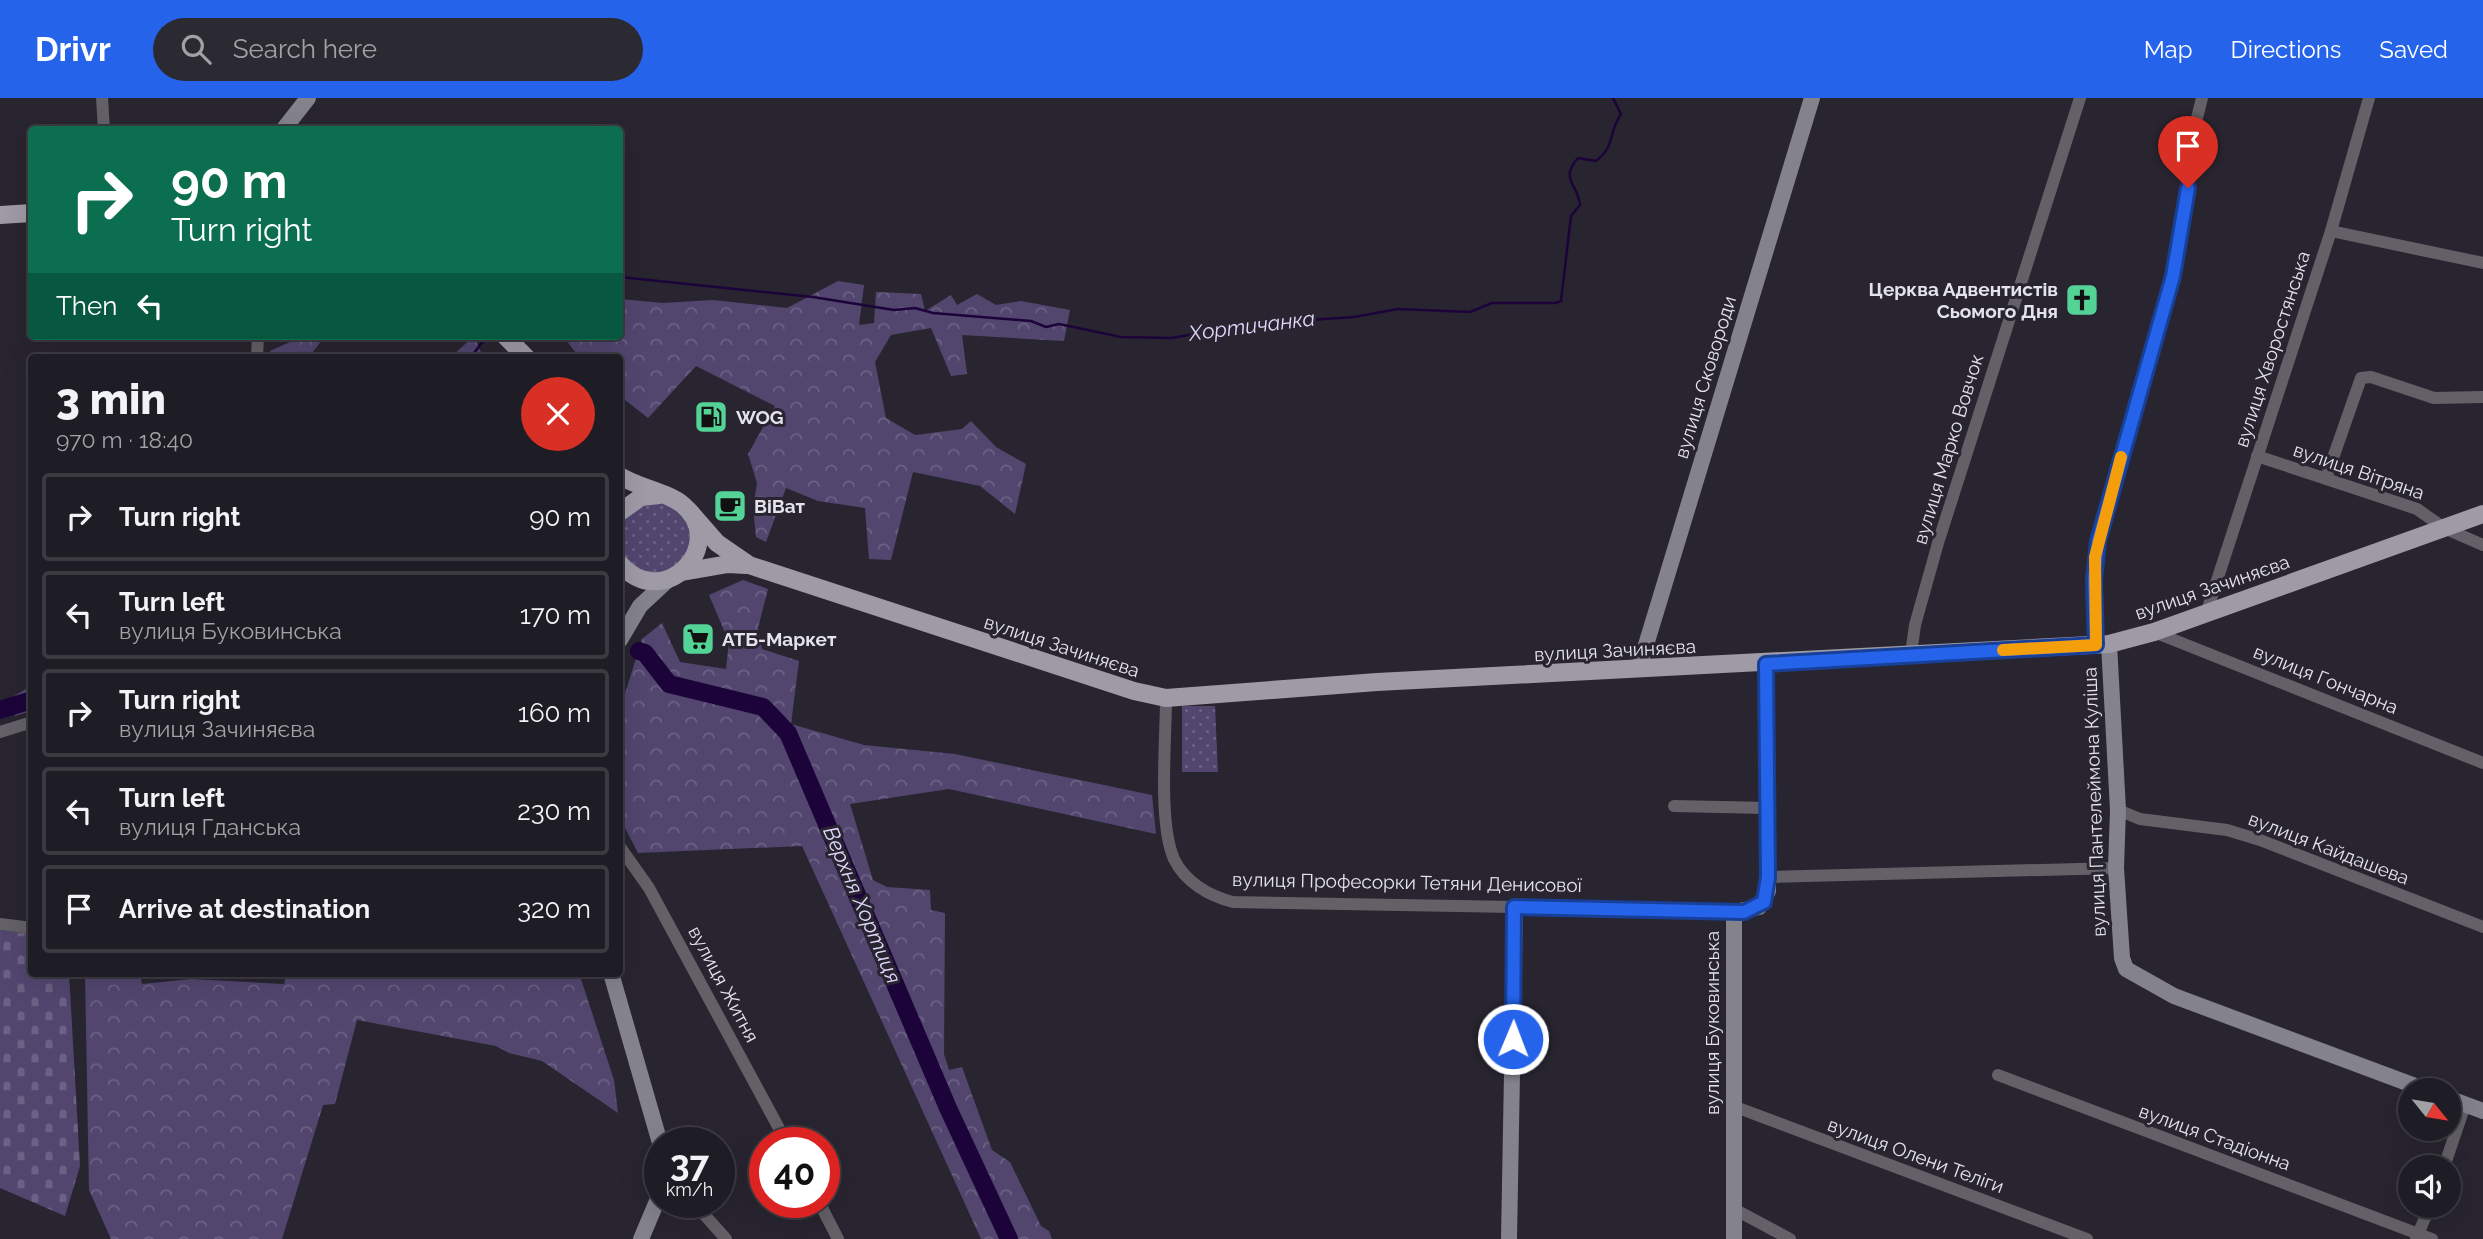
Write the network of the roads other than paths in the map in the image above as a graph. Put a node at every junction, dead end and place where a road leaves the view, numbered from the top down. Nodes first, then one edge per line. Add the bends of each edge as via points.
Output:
1 (102, 98) edge
2 (308, 98) edge
3 (1812, 98) edge
4 (2080, 98) edge
5 (2202, 98) edge
6 (2369, 98) edge
7 (104, 126) edge
8 (287, 126) edge
9 (28, 213) edge
10 (0, 215) edge
11 (2330, 231) junction
12 (2483, 263) edge
13 (509, 340) edge
14 (523, 354) edge
15 (2483, 397) edge
16 (2257, 456) junction
17 (623, 478) edge
18 (2326, 478) junction
19 (659, 495) junction
20 (623, 510) edge
21 (690, 512) junction
22 (2483, 514) edge
23 (2444, 528) junction
24 (2483, 545) edge
25 (749, 565) junction
26 (623, 566) edge
27 (675, 576) junction
28 (2207, 611) junction
29 (2154, 632) junction
30 (623, 633) edge
31 (2102, 644) junction
32 (1911, 654) junction
33 (1766, 664) junction
34 (1639, 668) junction
35 (1166, 698) junction
36 (28, 723) edge
37 (0, 732) edge
38 (2483, 763) edge
39 (1674, 806) dead end
40 (1767, 808) junction
41 (2118, 810) junction
42 (623, 851) edge
43 (2116, 868) junction
44 (1768, 877) junction
45 (1514, 907) junction
46 (1734, 912) junction
47 (0, 924) edge
48 (2483, 927) edge
49 (28, 928) edge
50 (612, 977) edge
51 (1998, 1075) dead end
52 (2398, 1080) edge
53 (2461, 1103) edge
54 (2465, 1105) junction
55 (1733, 1106) junction
56 (2483, 1111) edge
57 (655, 1127) edge
58 (778, 1127) edge
59 (2448, 1155) edge
60 (1734, 1209) junction
61 (650, 1218) edge
62 (707, 1218) edge
63 (827, 1218) edge
64 (2425, 1218) edge
65 (2418, 1236) edge
66 (641, 1239) edge
67 (726, 1239) edge
68 (838, 1239) edge
69 (1509, 1239) edge
70 (1734, 1239) edge
71 (1790, 1239) edge
72 (2087, 1239) edge
73 (2432, 1239) edge

1 - 7 street
2 - 8 street
3 - 34 street, вулиця Сковороди
4 - 32 street, вулиця Марко Вовчок via 1930,569
5 - 31 street via 2191,142 2186,206 2173,276 2098,541 2094,580
6 - 11 street, вулиця Хворостянська
9 - 10 main road
11 - 12 street
11 - 16 street, вулиця Хворостянська
13 - 14 main road
15 - 18 street via 2434,398 2371,377 2361,378
16 - 18 street, вулиця Вітряна
16 - 28 street, вулиця Хворостянська
17 - 19 main road
18 - 23 street, вулиця Вітряна via 2417,509
19 - 20 main road via 641,497
19 - 21 main road via 676,500
21 - 25 main road via 717,543
21 - 27 main road via 698,539 694,557
22 - 23 main road, вулиця Зачиняєва
23 - 24 street, вулиця Вітряна
23 - 28 main road, вулиця Зачиняєва
25 - 27 main road via 728,564
25 - 35 main road, вулиця Зачиняєва
26 - 27 main road via 641,580
27 - 30 street via 640,606
28 - 29 main road, вулиця Зачиняєва
29 - 31 main road, вулиця Зачиняєва
29 - 38 street, вулиця Гончарна
31 - 32 main road, вулиця Зачиняєва
31 - 41 street, вулиця Пантелеймона Куліша
32 - 33 main road, вулиця Зачиняєва
33 - 34 main road, вулиця Зачиняєва
33 - 40 street, вулиця Буковинська
34 - 35 main road, вулиця Зачиняєва
35 - 45 street, вулиця Професорки Тетяни Денисової via 1166,827 1174,858 1198,887 1233,902
36 - 37 street
39 - 40 street
40 - 44 street, вулиця Буковинська
41 - 43 street, вулиця Пантелеймона Куліша
41 - 48 street, вулиця Кайдашева via 2140,819 2227,830 2260,840
42 - 58 street, вулиця Житня via 655,898
43 - 44 street
43 - 52 street, вулиця Пантелеймона Куліша via 2122,958 2135,976 2174,996
44 - 46 street, вулиця Буковинська via 1764,902 1752,911
45 - 46 street, вулиця Професорки Тетяни Денисової
45 - 69 street
46 - 55 street, вулиця Буковинська
47 - 49 street
50 - 57 street
51 - 65 street, вулиця Стадіонна
53 - 54 street
54 - 56 street
54 - 59 street
55 - 60 street, вулиця Буковинська
55 - 72 street, вулиця Олени Теліги
60 - 70 street, вулиця Буковинська
60 - 71 street
61 - 66 street
62 - 67 street
63 - 68 street
64 - 65 street
65 - 73 street, вулиця Стадіонна

